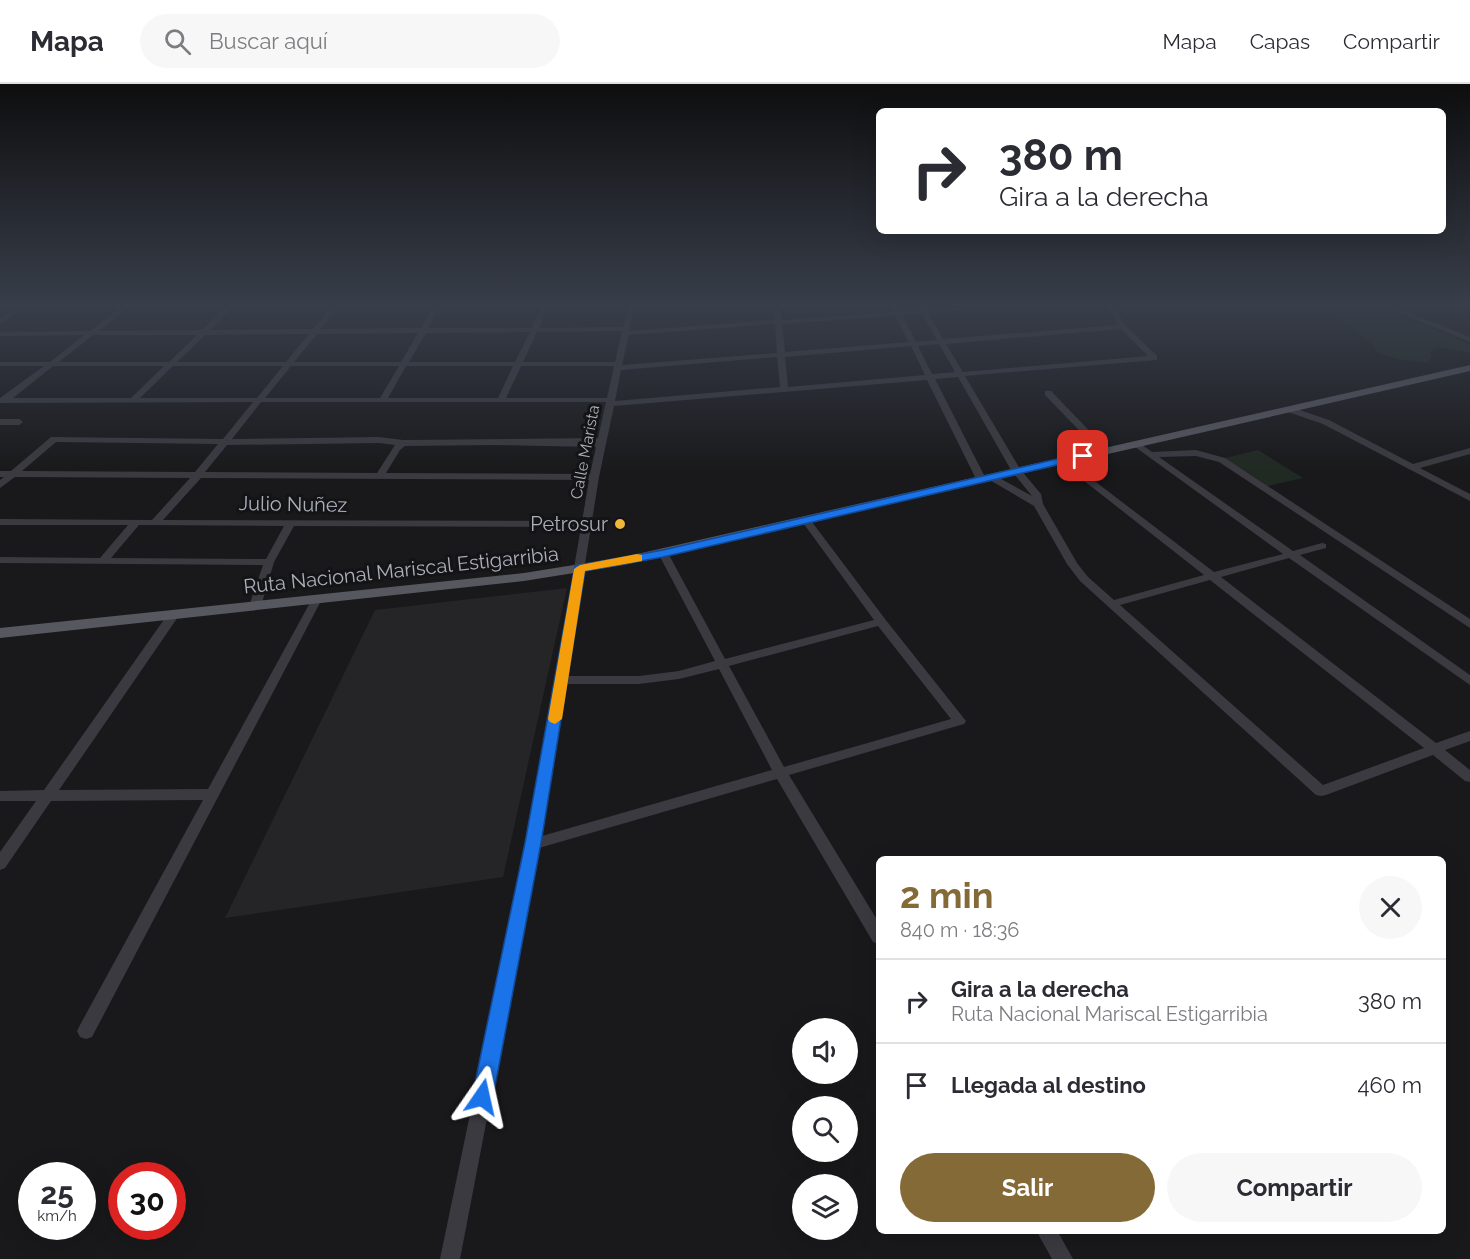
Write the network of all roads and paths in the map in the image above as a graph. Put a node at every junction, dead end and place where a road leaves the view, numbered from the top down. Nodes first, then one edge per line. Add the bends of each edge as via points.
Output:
1 (55, 362) edge
2 (173, 362) edge
3 (406, 362) edge
4 (519, 362) edge
5 (619, 362) edge
6 (685, 362) edge
7 (780, 362) edge
8 (923, 362) edge
9 (953, 362) edge
10 (1110, 362) edge
11 (0, 363) edge
12 (52, 364) junction
13 (171, 364) junction
14 (289, 364) junction
15 (404, 365) junction
16 (517, 365) junction
17 (618, 366) junction
18 (1470, 368) edge
19 (960, 375) junction
20 (932, 378) junction
21 (784, 390) junction
22 (1048, 393) dead end
23 (133, 400) junction
24 (259, 400) junction
25 (383, 400) junction
26 (501, 400) junction
27 (2, 401) edge
28 (610, 402) junction
29 (1287, 409) junction
30 (0, 422) edge
31 (19, 422) dead end
32 (226, 442) junction
33 (404, 443) junction
34 (601, 443) junction
35 (1135, 444) junction
36 (1104, 451) junction
37 (1470, 451) edge
38 (1150, 455) junction
39 (1063, 460) junction
40 (1413, 467) junction
41 (1016, 470) junction
42 (0, 474) edge
43 (14, 474) junction
44 (198, 475) junction
45 (380, 476) junction
46 (594, 477) junction
47 (986, 478) junction
48 (0, 485) edge
49 (1470, 498) edge
50 (1038, 504) junction
51 (806, 520) junction
52 (137, 521) junction
53 (156, 521) junction
54 (0, 522) edge
55 (291, 522) junction
56 (586, 524) junction
57 (1322, 546) dead end
58 (663, 553) junction
59 (1292, 555) junction
60 (0, 560) edge
61 (103, 561) junction
62 (269, 562) junction
63 (580, 569) junction
64 (1211, 576) junction
65 (316, 599) junction
66 (1111, 604) junction
67 (255, 606) junction
68 (174, 614) junction
69 (881, 622) junction
70 (1470, 624) edge
71 (0, 633) edge
72 (722, 664) junction
73 (562, 680) junction
74 (1470, 681) edge
75 (1470, 736) edge
76 (1434, 749) junction
77 (780, 772) junction
78 (1470, 777) edge
79 (50, 794) junction
80 (213, 794) junction
81 (0, 796) edge
82 (533, 843) junction
83 (0, 864) edge
84 (876, 932) edge
85 (86, 1031) dead end
86 (1048, 1234) edge
87 (450, 1259) edge
88 (1063, 1259) edge

1 - 12 street
2 - 13 street
3 - 15 street
4 - 16 street
5 - 17 street, Calle Marista
6 - 17 street
7 - 21 street
8 - 20 street
9 - 19 street
10 - 19 street
11 - 12 street
12 - 13 street
12 - 27 street
13 - 14 street
13 - 23 street
14 - 15 street
14 - 24 street
15 - 16 street
15 - 25 street
16 - 17 street
16 - 26 street
17 - 28 street, Calle Marista
18 - 29 main road, Ruta Nacional Mariscal Estigarribia
19 - 20 street
19 - 41 street
20 - 21 street
20 - 47 street
21 - 28 street
22 - 36 street
23 - 24 street
23 - 27 street
24 - 25 street
24 - 32 street
25 - 26 street
26 - 28 street
28 - 34 street, Calle Marista
29 - 35 main road, Ruta Nacional Mariscal Estigarribia
29 - 40 street via 1326,422
30 - 31 street
32 - 33 street
32 - 43 street via 53,440
32 - 44 street
33 - 34 street
33 - 45 street via 396,448
34 - 46 street, Calle Marista
35 - 36 main road, Ruta Nacional Mariscal Estigarribia
35 - 38 street
36 - 39 main road, Ruta Nacional Mariscal Estigarribia
37 - 40 street
38 - 59 street
38 - 70 street via 1209,454 1222,460
39 - 41 main road, Ruta Nacional Mariscal Estigarribia
39 - 64 street
40 - 49 street
41 - 47 main road, Ruta Nacional Mariscal Estigarribia
41 - 50 street via 1036,494
42 - 43 street
43 - 44 street
43 - 48 street
44 - 45 street
44 - 53 street
45 - 46 street
46 - 56 street, Calle Marista
47 - 50 street
47 - 51 main road, Ruta Nacional Mariscal Estigarribia
50 - 66 street via 1072,564
51 - 58 main road, Ruta Nacional Mariscal Estigarribia
51 - 69 street
52 - 53 street, Julio Nuñez
52 - 54 street, Julio Nuñez
52 - 61 street
53 - 55 street, Julio Nuñez
55 - 56 street, Julio Nuñez
55 - 62 street
56 - 63 street, Calle Marista
57 - 59 street
58 - 63 main road, Ruta Nacional Mariscal Estigarribia
58 - 72 street
59 - 64 street
59 - 74 street
60 - 61 street
61 - 62 street
62 - 67 street
63 - 65 main road, Ruta Nacional Mariscal Estigarribia
63 - 73 street, Calle Marista
64 - 66 street
64 - 76 street
65 - 67 main road, Ruta Nacional Mariscal Estigarribia
65 - 80 street
66 - 76 street via 1321,791
67 - 68 main road, Ruta Nacional Mariscal Estigarribia
68 - 71 main road, Ruta Nacional Mariscal Estigarribia
68 - 79 street
69 - 72 street
69 - 77 street via 960,721
72 - 73 street via 639,680
72 - 77 street
73 - 82 street, Calle Marista
75 - 76 street
76 - 78 street
77 - 82 street
77 - 84 street
79 - 80 street
79 - 81 street
79 - 83 street
80 - 85 street
82 - 87 street, Calle Marista
86 - 88 street

